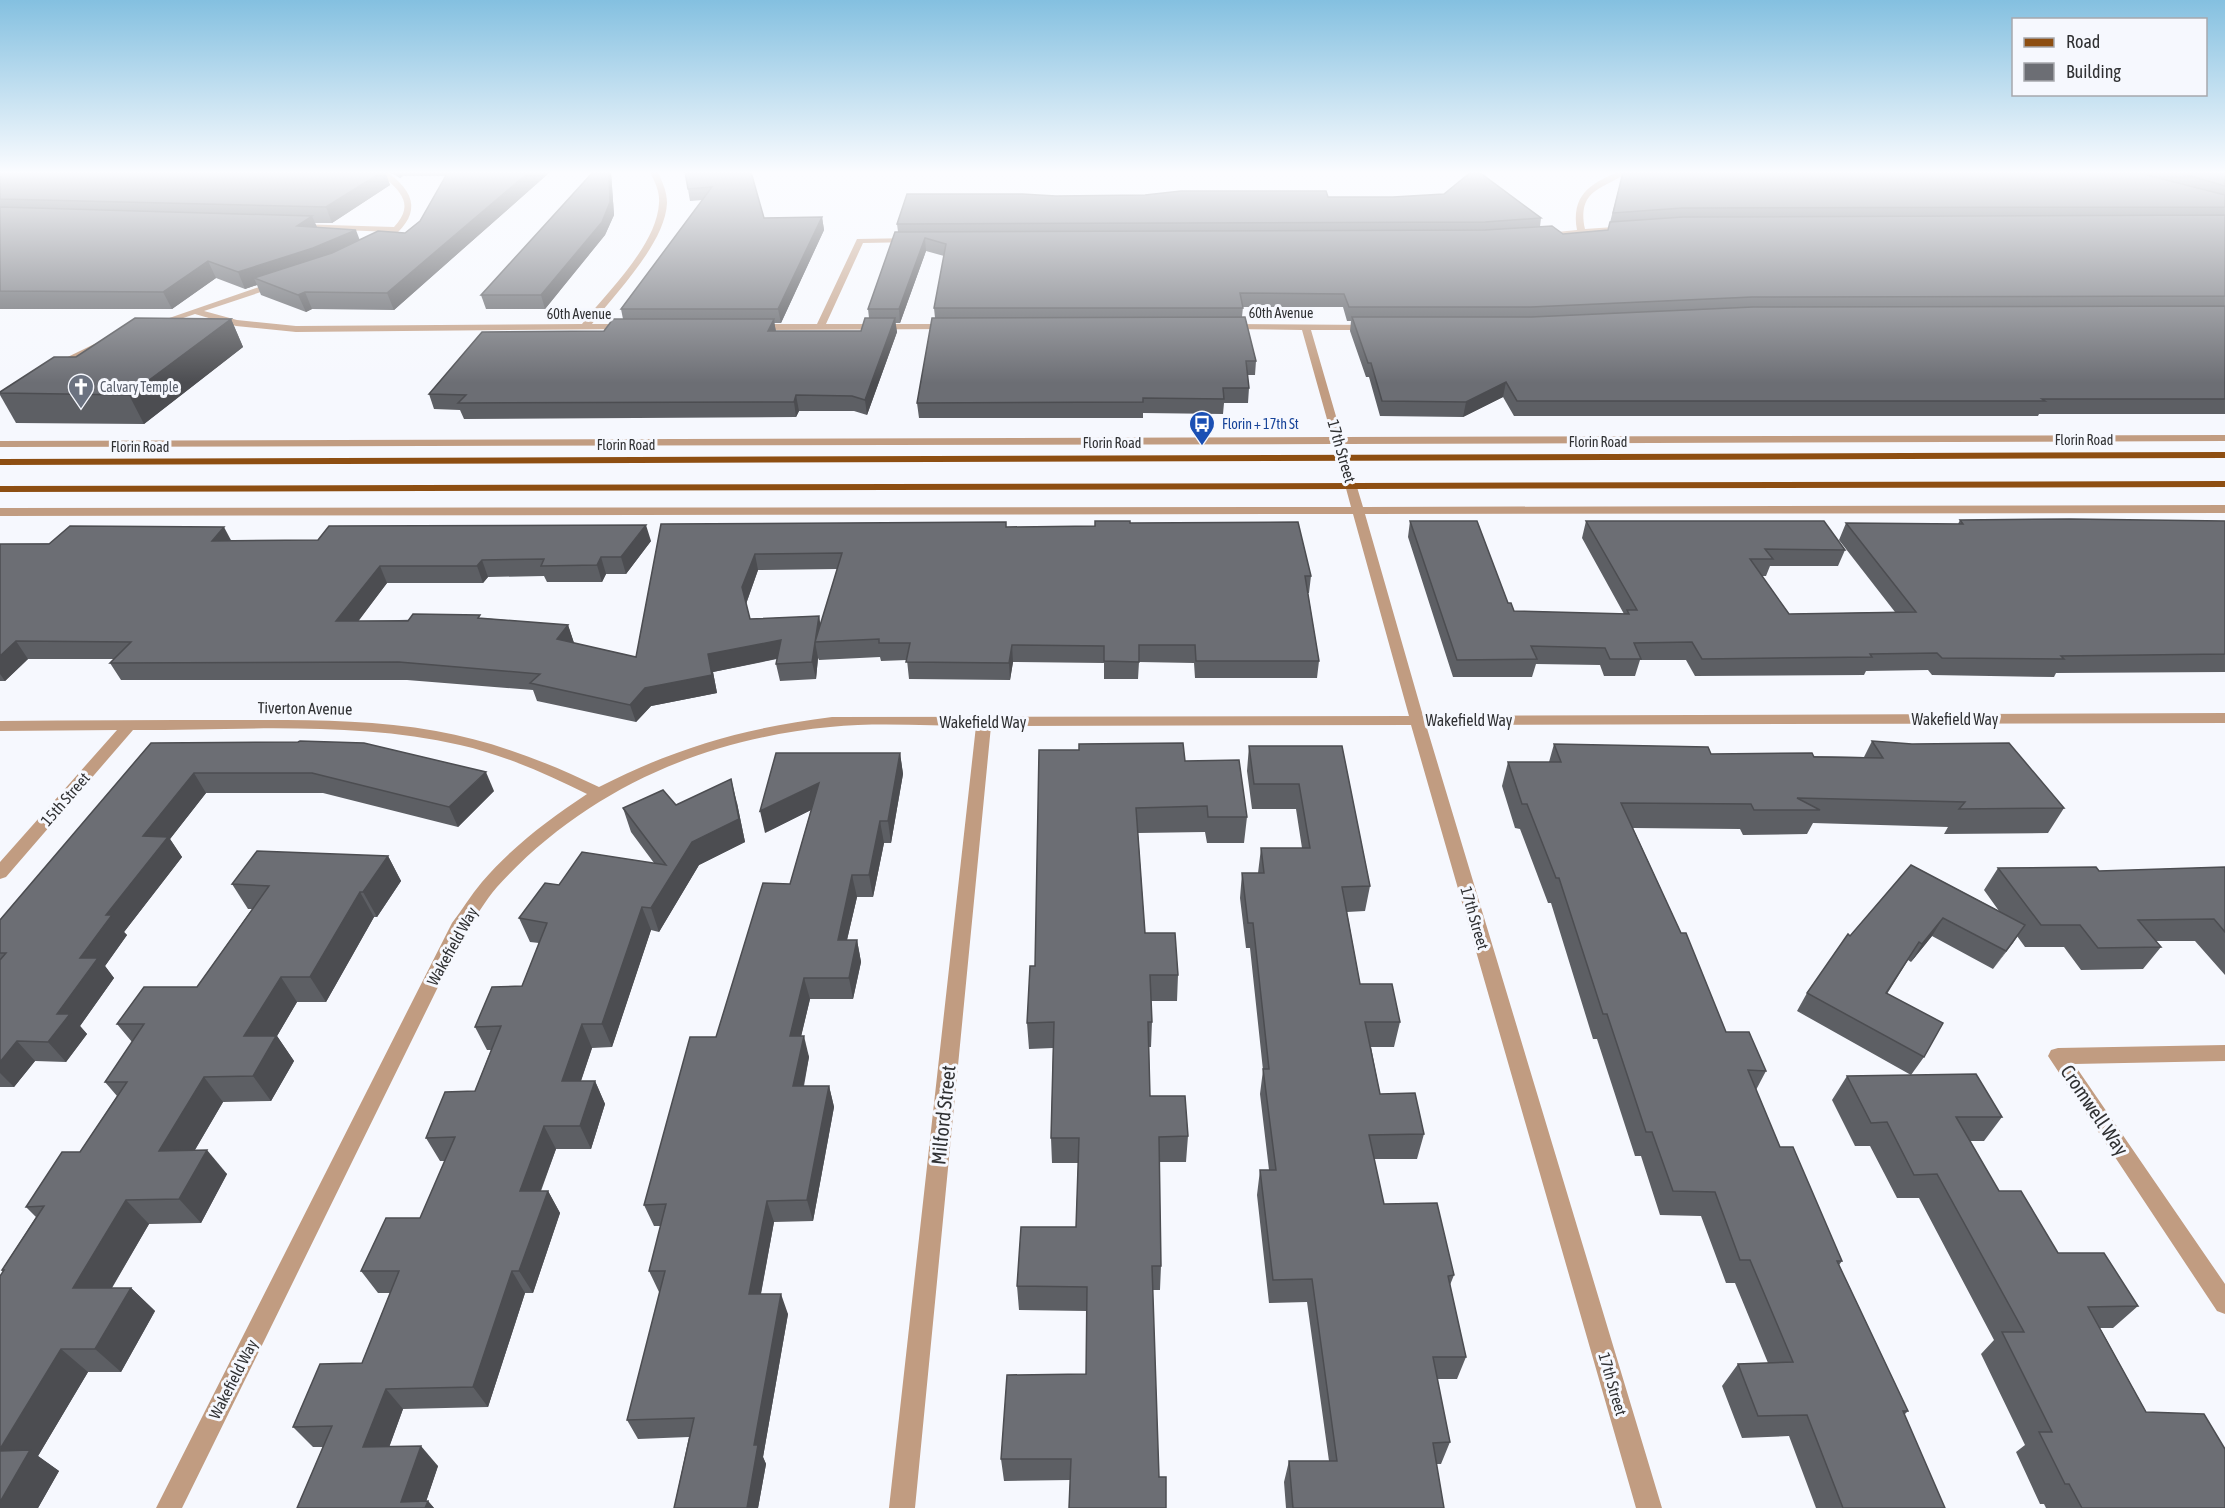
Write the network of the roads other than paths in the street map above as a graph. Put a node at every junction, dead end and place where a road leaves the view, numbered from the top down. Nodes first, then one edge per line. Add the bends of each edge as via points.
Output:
1 (378, 242) edge
2 (651, 242) edge
3 (859, 242) edge
4 (367, 249) edge
5 (285, 281) edge
6 (194, 311) junction
7 (585, 327) junction
8 (643, 327) edge
9 (749, 327) edge
10 (820, 327) junction
11 (962, 327) edge
12 (1211, 327) edge
13 (1306, 327) junction
14 (1376, 327) edge
15 (145, 328) edge
16 (117, 337) edge
17 (41, 373) edge
18 (2225, 438) edge
19 (1339, 440) junction
20 (0, 444) edge
21 (2225, 455) edge
22 (1344, 457) junction
23 (0, 462) edge
24 (2225, 484) edge
25 (1352, 486) junction
26 (0, 489) edge
27 (2225, 509) edge
28 (0, 512) edge
29 (1359, 512) junction
30 (2225, 718) edge
31 (1417, 720) junction
32 (984, 722) junction
33 (130, 724) junction
34 (0, 726) edge
35 (599, 793) junction
36 (0, 873) edge
37 (2225, 1053) edge
38 (2225, 1303) edge
39 (169, 1508) edge
40 (902, 1508) edge
41 (1649, 1508) edge

1 - 4 street
2 - 7 street
3 - 10 street
5 - 6 street
6 - 7 street, 60th Avenue via 236,323 296,329
6 - 15 street
7 - 8 street, 60th Avenue
9 - 10 street
10 - 11 street
12 - 13 street, 60th Avenue
13 - 14 street, 60th Avenue
13 - 19 street, 17th Street
16 - 17 street
18 - 19 street, Florin Road
19 - 20 street, Florin Road
19 - 22 street, 17th Street
21 - 22 main road, Florin Road
22 - 23 main road, Florin Road
22 - 25 street, 17th Street
24 - 25 main road
25 - 26 main road
25 - 29 street, 17th Street
27 - 29 street
28 - 29 street
29 - 31 street, 17th Street
30 - 31 street, Wakefield Way
31 - 32 street, Wakefield Way
31 - 41 street, 17th Street
32 - 35 street, Wakefield Way via 832,722 790,726 687,751
32 - 40 street, Milford Street
33 - 34 street, Tiverton Avenue
33 - 35 street, Tiverton Avenue via 346,725 406,730 514,756
33 - 36 street, 15th Street
35 - 39 street, Wakefield Way via 526,846 489,885 458,928
37 - 38 street, Cromwell Way via 2058,1056

